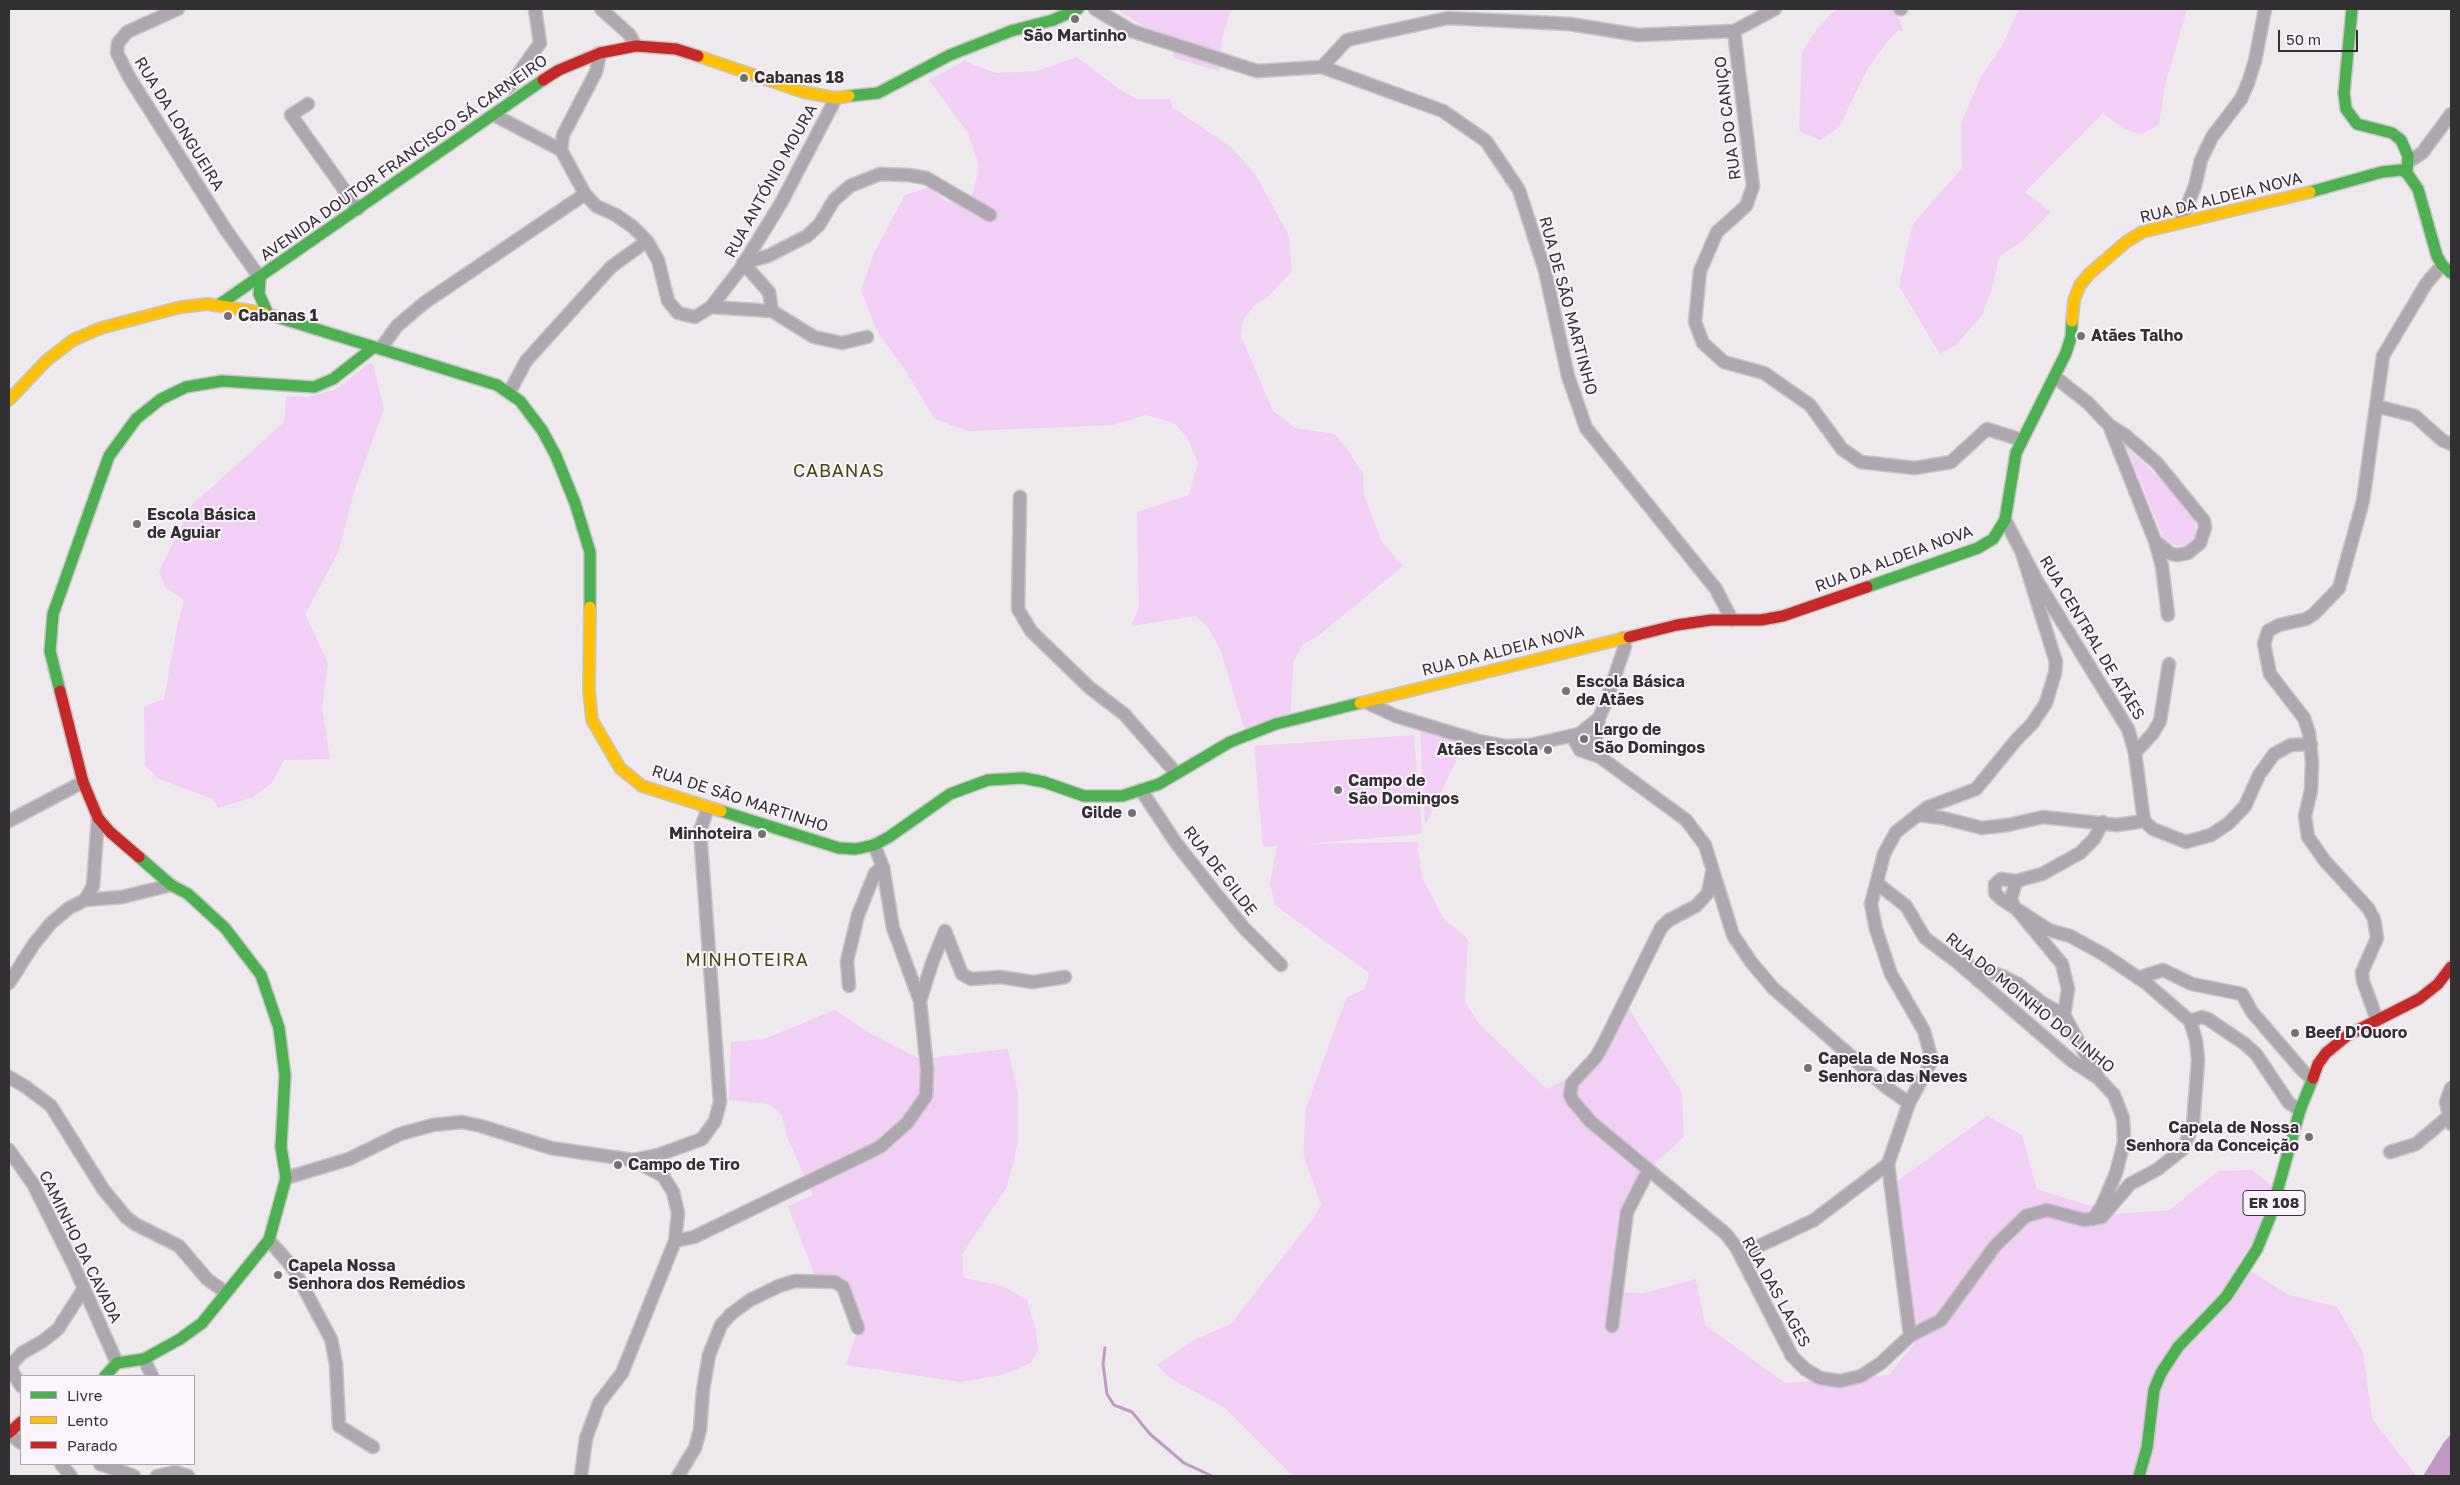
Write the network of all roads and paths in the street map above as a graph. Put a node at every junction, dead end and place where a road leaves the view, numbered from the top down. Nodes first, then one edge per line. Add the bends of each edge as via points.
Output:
1 (178, 9) edge
2 (535, 9) edge
3 (601, 9) edge
4 (1078, 9) edge
5 (1095, 9) edge
6 (1775, 9) edge
7 (2265, 9) edge
8 (2352, 9) edge
9 (1759, 13) edge
10 (1734, 31) junction
11 (636, 46) junction
12 (600, 53) junction
13 (1322, 67) junction
14 (509, 87) dead end
15 (836, 98) junction
16 (308, 104) dead end
17 (2451, 114) edge
18 (494, 115) junction
19 (561, 150) junction
20 (2408, 168) junction
21 (585, 194) junction
22 (358, 209) junction
23 (990, 215) dead end
24 (2181, 221) junction
25 (647, 241) junction
26 (743, 263) junction
27 (2446, 269) edge
28 (260, 278) junction
29 (220, 304) junction
30 (711, 307) junction
31 (772, 311) junction
32 (268, 314) junction
33 (867, 337) dead end
34 (377, 348) junction
35 (2055, 377) junction
36 (509, 393) junction
37 (9, 400) edge
38 (2376, 406) junction
39 (2109, 425) junction
40 (2022, 440) junction
41 (2451, 444) edge
42 (1020, 497) dead end
43 (2005, 520) junction
44 (2156, 541) junction
45 (2022, 552) junction
46 (2168, 615) dead end
47 (1732, 620) junction
48 (1622, 638) junction
49 (2169, 664) dead end
50 (1368, 703) junction
51 (1588, 743) junction
52 (2311, 744) junction
53 (2135, 753) junction
54 (1176, 773) junction
55 (83, 782) junction
56 (1141, 790) junction
57 (708, 808) junction
58 (1918, 815) junction
59 (98, 818) junction
60 (9, 821) edge
61 (2144, 821) junction
62 (2103, 822) junction
63 (874, 845) junction
64 (884, 867) junction
65 (1712, 873) junction
66 (2016, 881) junction
67 (1878, 884) junction
68 (171, 885) junction
69 (85, 900) junction
70 (2014, 906) junction
71 (1957, 962) junction
72 (1281, 965) dead end
73 (2451, 967) edge
74 (1065, 977) dead end
75 (2138, 978) junction
76 (9, 983) edge
77 (850, 986) dead end
78 (920, 1000) junction
79 (2064, 1015) junction
80 (2377, 1020) junction
81 (2190, 1022) junction
82 (9, 1077) edge
83 (2098, 1078) junction
84 (2312, 1078) junction
85 (2451, 1088) edge
86 (1909, 1103) junction
87 (2300, 1110) junction
88 (2450, 1120) edge
89 (9, 1150) edge
90 (2390, 1152) dead end
91 (633, 1160) junction
92 (1888, 1164) junction
93 (1648, 1171) junction
94 (286, 1178) junction
95 (2093, 1219) junction
96 (269, 1240) junction
97 (675, 1241) junction
98 (1740, 1255) junction
99 (83, 1290) junction
100 (225, 1292) junction
101 (1612, 1326) dead end
102 (858, 1328) dead end
103 (1910, 1336) junction
104 (144, 1359) junction
105 (117, 1363) junction
106 (106, 1375) edge
107 (152, 1375) edge
108 (20, 1384) edge
109 (20, 1423) edge
110 (9, 1433) edge
111 (20, 1442) edge
112 (373, 1447) dead end
113 (62, 1465) edge
114 (103, 1465) edge
115 (188, 1465) edge
116 (71, 1476) edge
117 (134, 1476) edge
118 (157, 1476) edge
119 (188, 1476) edge
120 (196, 1476) edge
121 (581, 1476) edge
122 (678, 1476) edge
123 (2139, 1476) edge

1 - 28 street, RUA DA LONGUEIRA via 127,32 118,42 117,53 226,230
2 - 14 street via 540,43
3 - 11 street via 629,34
4 - 15 street, AVENIDA DOUTOR FRANCISCO SÁ CARNEIRO via 950,55 878,93
5 - 13 street, RUA DE SÃO MARTINHO via 1132,31 1257,71
6 - 9 street
7 - 24 street via 2248,83 2241,99 2212,137
8 - 20 street via 2344,94 2346,109 2358,124 2396,136 2404,145
9 - 10 street
10 - 13 street via 1638,35 1570,24 1448,18 1347,40
10 - 40 street, RUA DO CANIÇO via 1753,186 1746,206 1717,232 1700,271 1695,322 1703,343 1724,362 1764,373 1810,405 1842,449 1861,462 1915,468 1951,462 1987,429
11 - 12 street, AVENIDA DOUTOR FRANCISCO SÁ CARNEIRO
11 - 15 street, AVENIDA DOUTOR FRANCISCO SÁ CARNEIRO via 676,49 803,92
12 - 18 street, AVENIDA DOUTOR FRANCISCO SÁ CARNEIRO via 559,70
12 - 19 street via 596,72 563,134
13 - 47 street, RUA DE SÃO MARTINHO via 1443,111 1486,141 1519,190 1545,271 1568,376 1586,428 1716,589
15 - 26 street, RUA ANTÓNIO MOURA via 781,203
16 - 22 street via 291,115
17 - 20 street
18 - 19 street
18 - 22 street, AVENIDA DOUTOR FRANCISCO SÁ CARNEIRO
19 - 21 street
20 - 24 street, RUA DA ALDEIA NOVA via 2382,172 2276,202
20 - 27 street via 2418,189 2433,245
21 - 25 street via 596,206 616,215
21 - 34 street via 424,303
22 - 28 street, AVENIDA DOUTOR FRANCISCO SÁ CARNEIRO
23 - 26 street via 926,178 880,174 850,186 834,200 819,225 807,236 768,256
24 - 35 street, RUA DA ALDEIA NOVA via 2134,236 2084,278 2074,300 2069,346
25 - 30 street via 658,260 668,301 678,313 695,317
25 - 36 street via 611,267 526,361
26 - 30 street, RUA ANTÓNIO MOURA
26 - 31 street via 769,292
27 - 38 street via 2426,284 2383,356
28 - 29 street, AVENIDA DOUTOR FRANCISCO SÁ CARNEIRO
28 - 32 street, AVENIDA DOUTOR FRANCISCO SÁ CARNEIRO via 259,294
29 - 32 street, RUA DE SÃO MARTINHO
29 - 37 street, RUA DE SÃO MARTINHO via 194,305 140,317 73,340 46,360
30 - 31 street
31 - 33 street via 814,337 842,343
32 - 34 street, RUA DE SÃO MARTINHO
34 - 36 street, RUA DE SÃO MARTINHO via 486,380
34 - 55 street via 333,379 314,387 222,381 186,386 161,399 136,419 109,456 53,614 50,651
35 - 39 street
35 - 40 street, RUA DA ALDEIA NOVA
36 - 57 street, RUA DE SÃO MARTINHO via 520,401 542,430 556,456 590,552 589,690 592,720 620,768 642,786
38 - 41 street via 2415,416
38 - 52 street via 2363,501 2339,588 2314,614 2279,625 2265,635 2270,674 2304,718
39 - 44 street
39 - 44 street via 2157,463 2204,522 2200,543 2188,553 2171,554
40 - 43 street, RUA DA ALDEIA NOVA via 2016,453
42 - 54 street via 1018,609 1031,631 1078,677 1124,714
43 - 45 street
43 - 47 street, RUA DA ALDEIA NOVA via 1993,539 1978,548 1783,616
44 - 46 street
45 - 53 street, RUA CENTRAL DE ATÃES via 2128,729
45 - 58 street via 2056,662 2046,703 1976,789 1938,802
47 - 48 street, RUA DA ALDEIA NOVA via 1697,621
48 - 50 street, RUA DA ALDEIA NOVA
48 - 51 street via 1625,646
49 - 53 street via 2160,721
50 - 51 street via 1396,716 1506,746 1554,741
50 - 54 street, RUA DA ALDEIA NOVA via 1262,729 1230,742
51 - 65 street via 1686,820 1705,845
52 - 61 street via 2291,745 2274,754 2238,815 2204,839 2178,840 2153,829
52 - 80 street via 2312,780 2305,826 2313,845 2374,918 2377,938 2362,972
53 - 61 street, RUA CENTRAL DE ATÃES
54 - 56 street, RUA DE SÃO MARTINHO
55 - 59 street
55 - 60 street
56 - 63 street, RUA DE SÃO MARTINHO via 1104,798 1084,796 1023,778 988,780 950,794
56 - 72 street, RUA DE GILDE via 1176,843 1217,895
57 - 63 street, RUA DE SÃO MARTINHO via 839,848
57 - 91 street via 700,831 720,1102 715,1121 702,1139
58 - 62 street via 1982,828 2043,816
58 - 67 street via 1896,832 1884,854
59 - 68 street
59 - 69 street via 93,886
61 - 62 street via 2127,825
62 - 66 street via 2094,839 2080,853 2042,874
63 - 64 street
64 - 77 street via 875,873 858,915 847,961
64 - 78 street via 893,928
65 - 86 street via 1733,935 1763,976 1788,1003
65 - 93 street, RUA DAS LAGES via 1708,894 1696,906 1669,920 1661,928 1604,1044 1596,1057 1576,1076 1570,1088 1573,1101 1581,1112
66 - 70 street via 2011,899
66 - 70 street via 2001,879 1994,888 1997,896
67 - 71 street, RUA DO MOINHO DO LINHO via 1906,906 1925,938
67 - 86 street via 1871,904 1890,974 1930,1045 1932,1060
68 - 69 street via 122,897
68 - 94 street via 188,894 225,928 261,974 279,1028 285,1075 281,1147
69 - 76 street via 69,908 52,923
70 - 75 street via 2049,930 2070,936 2103,954
70 - 79 street via 2062,964 2068,989
71 - 79 street via 2002,976
71 - 83 street, RUA DO MOINHO DO LINHO via 2043,1037
73 - 80 street, ER 108 via 2420,999
74 - 78 street via 1033,982 971,979 962,974 945,931
75 - 81 street
75 - 84 street via 2163,970 2192,984 2242,994 2252,1012
78 - 97 street via 927,1069 926,1096 907,1124 880,1146 694,1237
79 - 83 street
80 - 84 street, ER 108 via 2335,1045 2318,1064
81 - 87 street via 2202,1017 2208,1019 2245,1044 2256,1054 2290,1103
81 - 95 street via 2198,1060 2193,1125 2184,1149 2158,1169 2130,1184 2109,1212
82 - 100 street via 51,1106 103,1189 126,1217 179,1246 207,1279
83 - 95 street, RUA DO MOINHO DO LINHO via 2119,1104 2124,1142 2116,1173
84 - 87 street, ER 108
85 - 88 street via 2446,1102
86 - 92 street
87 - 123 street, ER 108 via 2276,1200 2257,1249 2226,1297 2178,1347 2161,1373 2154,1390 2147,1448
88 - 90 street via 2416,1144
89 - 99 street, CAMINHO DA CAVADA via 33,1184
91 - 94 street via 550,1148 462,1122 433,1125 400,1134 349,1159
91 - 97 street via 664,1176 678,1213
92 - 98 street via 1814,1220
92 - 103 street
93 - 98 street, RUA DAS LAGES via 1711,1220 1726,1234
93 - 101 street via 1627,1212
94 - 96 street
95 - 103 street, RUA DAS LAGES via 2084,1220 2046,1210 2026,1216 1995,1246 1941,1320
96 - 100 street
96 - 112 street via 293,1268 331,1338 336,1364 339,1426
97 - 121 street via 622,1373 599,1403 586,1438
98 - 103 street, RUA DAS LAGES via 1792,1356 1820,1378 1840,1381 1861,1376 1881,1363
99 - 105 street, CAMINHO DA CAVADA
99 - 108 street via 58,1329 22,1353 12,1364 12,1371
100 - 104 street via 202,1323
102 - 122 street via 843,1287 835,1282 795,1281 750,1300 731,1314 721,1325 709,1356 700,1430 695,1448
104 - 105 street
104 - 107 street
105 - 106 street
109 - 110 street
110 - 111 street
113 - 116 street
114 - 117 street
115 - 120 street
118 - 119 street via 175,1472

